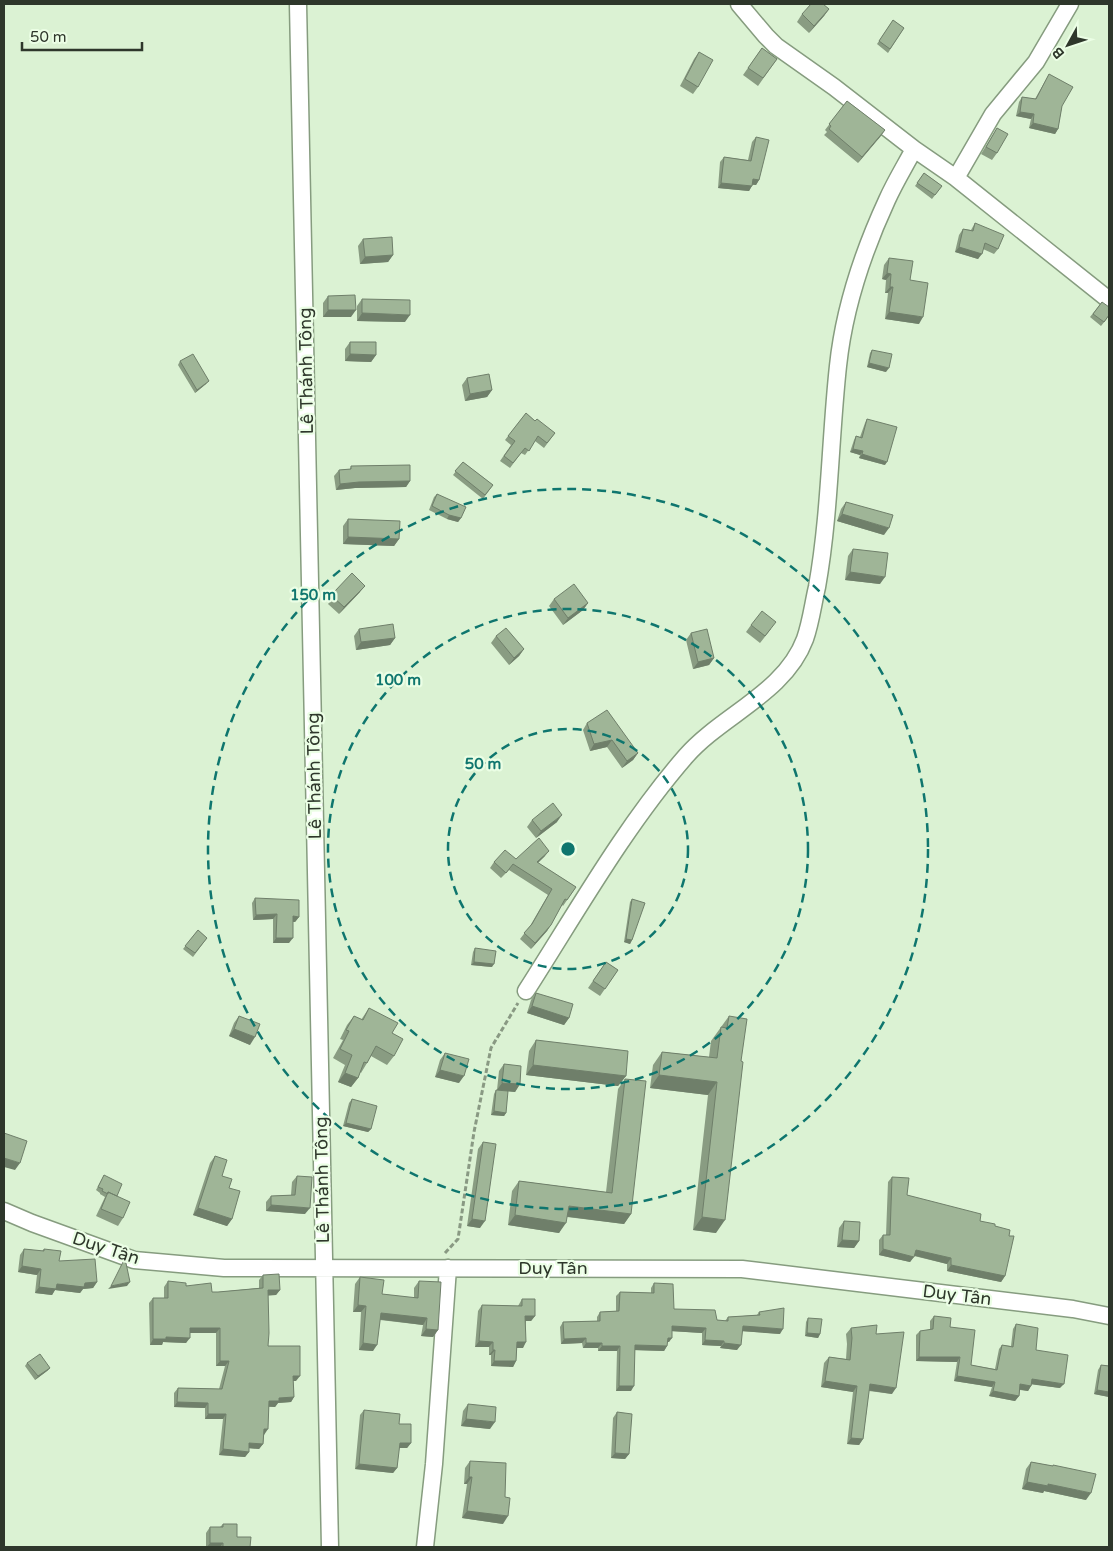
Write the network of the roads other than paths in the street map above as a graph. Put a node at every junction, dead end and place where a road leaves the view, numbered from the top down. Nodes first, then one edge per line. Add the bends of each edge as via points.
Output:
1 (298, 4) edge
2 (738, 4) edge
3 (1070, 4) edge
4 (914, 149) junction
5 (956, 178) junction
6 (1109, 300) edge
7 (526, 991) road end
8 (4, 1211) edge
9 (324, 1268) junction
10 (448, 1268) junction
11 (1109, 1316) edge
12 (330, 1547) edge
13 (425, 1547) edge

1 - 9 street, Lê Thánh Tông
2 - 4 street via 776,46
3 - 5 street via 1036,62 994,114
4 - 5 street
4 - 7 street via 875,229 846,323 838,364 823,554 805,640 791,664 771,687 686,756 594,883
5 - 6 street
8 - 9 street, Duy Tân via 134,1260 224,1268
9 - 10 street, Duy Tân
9 - 12 street, Lê Thánh Tông
10 - 11 street, Duy Tân via 742,1269
10 - 13 street

